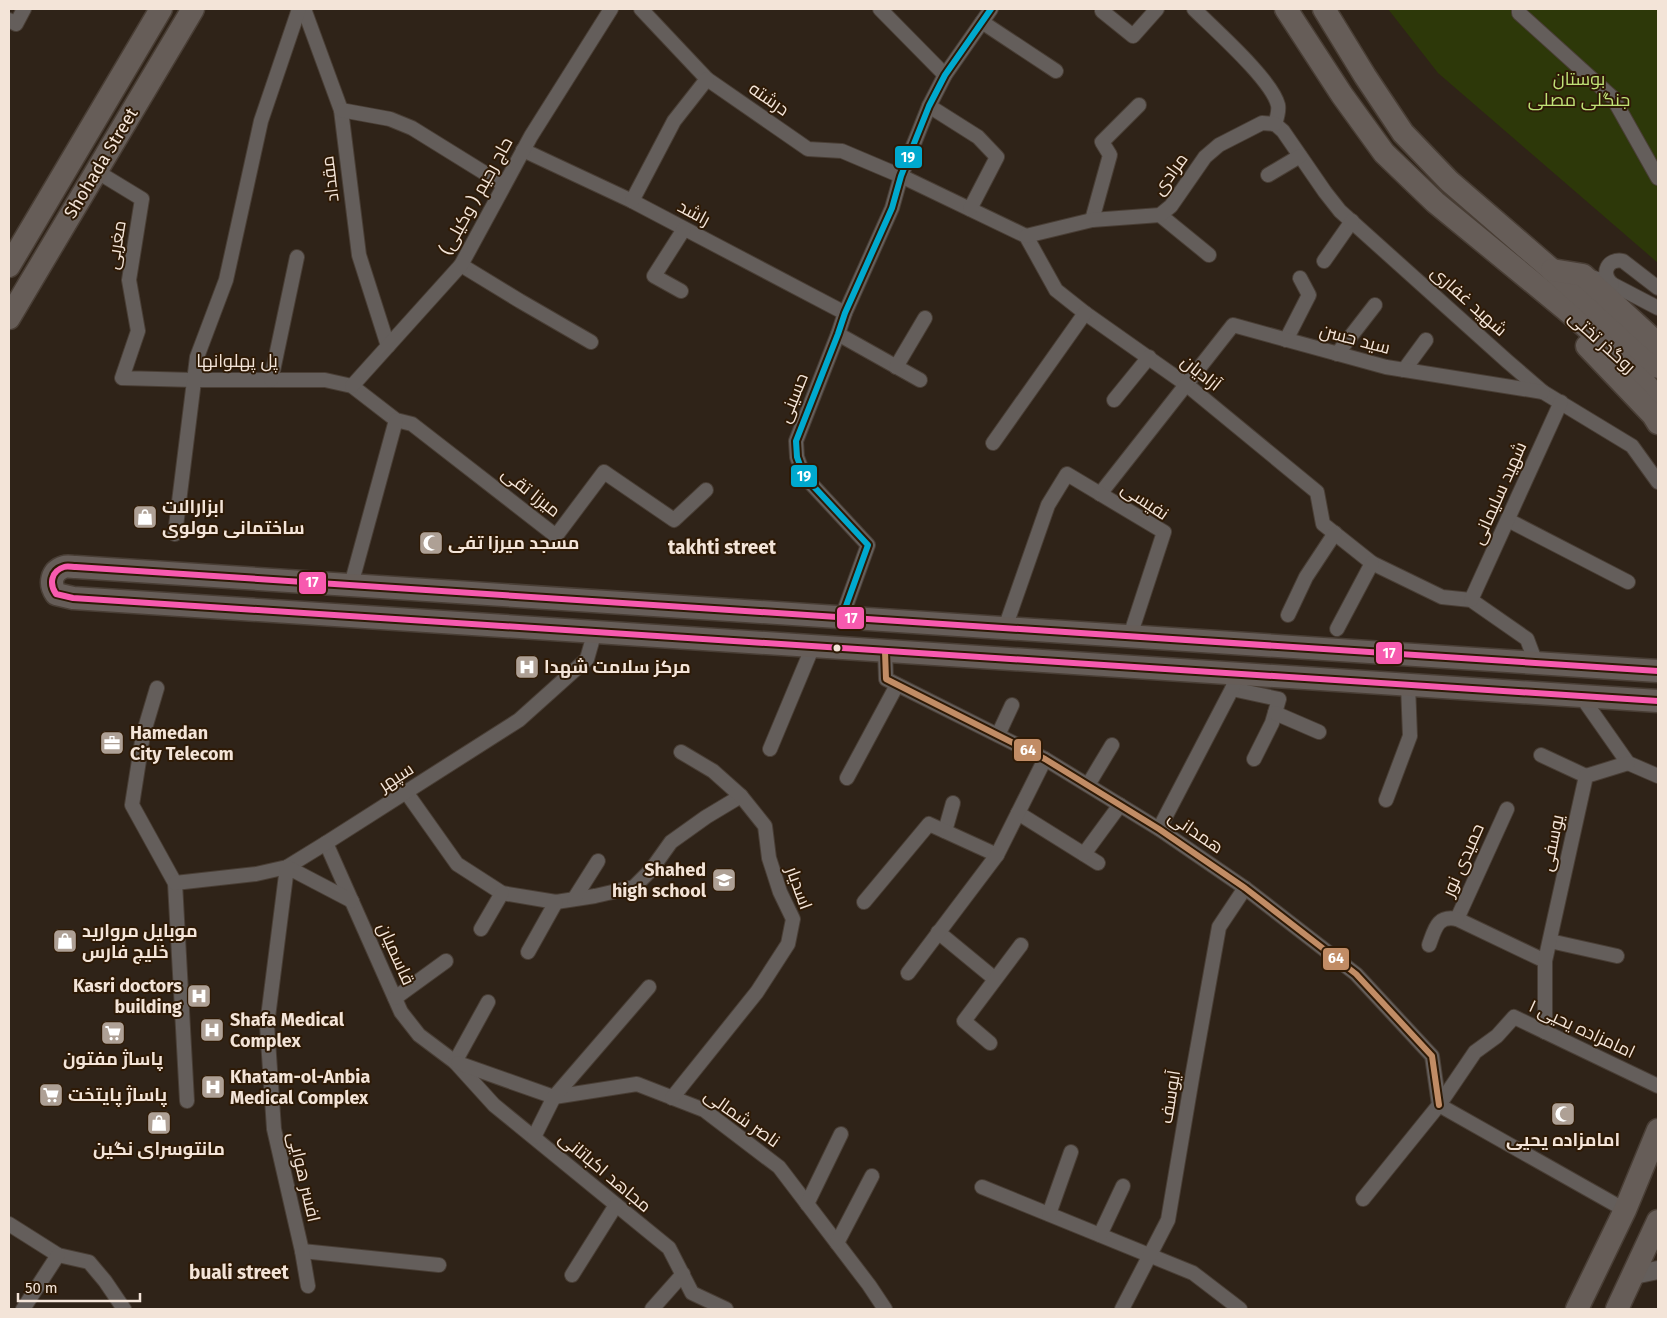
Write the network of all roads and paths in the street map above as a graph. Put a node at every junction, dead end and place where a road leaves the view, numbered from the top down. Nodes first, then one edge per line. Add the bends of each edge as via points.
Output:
1 (24, 9) edge
2 (162, 9) edge
3 (193, 9) edge
4 (300, 9) edge
5 (304, 9) edge
6 (611, 9) edge
7 (641, 9) edge
8 (880, 9) edge
9 (992, 9) edge
10 (1158, 9) edge
11 (1194, 9) edge
12 (1286, 9) edge
13 (1324, 9) edge
14 (1519, 9) edge
15 (1102, 11) dead end
16 (9, 20) edge
17 (982, 22) junction
18 (1056, 71) dead end
19 (945, 75) junction
20 (707, 79) junction
21 (1139, 104) dead end
22 (929, 106) junction
23 (341, 110) junction
24 (1275, 124) junction
25 (523, 150) junction
26 (1300, 156) junction
27 (96, 171) junction
28 (1268, 175) dead end
29 (901, 176) junction
30 (1658, 178) edge
31 (504, 186) junction
32 (632, 200) junction
33 (970, 208) junction
34 (1160, 215) junction
35 (1092, 220) junction
36 (1352, 221) junction
37 (684, 229) junction
38 (1026, 236) junction
39 (1209, 255) dead end
40 (297, 257) dead end
41 (1324, 261) dead end
42 (461, 265) junction
43 (9, 266) edge
44 (1522, 274) junction
45 (1300, 278) dead end
46 (1612, 284) junction
47 (1658, 288) edge
48 (681, 291) dead end
49 (1575, 292) junction
50 (1375, 305) dead end
51 (1658, 308) edge
52 (845, 313) junction
53 (1085, 313) junction
54 (9, 318) edge
55 (925, 318) dead end
56 (838, 334) junction
57 (1286, 340) junction
58 (1426, 340) dead end
59 (590, 342) dead end
60 (1658, 344) edge
61 (388, 346) junction
62 (1337, 354) junction
63 (1149, 357) junction
64 (896, 367) junction
65 (1658, 367) edge
66 (1404, 370) junction
67 (122, 378) joint
68 (194, 380) junction
69 (271, 380) junction
70 (920, 380) dead end
71 (1188, 385) junction
72 (352, 386) junction
73 (1544, 392) junction
74 (1658, 399) edge
75 (1114, 400) dead end
76 (1561, 402) junction
77 (396, 420) junction
78 (1658, 423) edge
79 (993, 443) dead end
80 (1658, 482) edge
81 (706, 490) dead end
82 (1100, 494) junction
83 (1508, 520) junction
84 (1335, 533) junction
85 (176, 534) dead end
86 (1372, 563) junction
87 (1628, 582) dead end
88 (351, 585) junction
89 (1471, 600) junction
90 (1288, 615) dead end
91 (348, 616) junction
92 (842, 617) junction
93 (1005, 628) junction
94 (1337, 629) dead end
95 (595, 632) junction
96 (1130, 636) junction
97 (813, 646) junction
98 (885, 650) junction
99 (1536, 663) junction
100 (1658, 671) edge
101 (1235, 681) junction
102 (897, 685) junction
103 (1408, 685) junction
104 (157, 688) dead end
105 (1581, 696) junction
106 (1658, 701) edge
107 (1012, 705) dead end
108 (1275, 713) junction
109 (1319, 732) dead end
110 (998, 735) junction
111 (1112, 745) dead end
112 (770, 749) dead end
113 (681, 752) dead end
114 (1541, 754) dead end
115 (1045, 759) junction
116 (1254, 759) dead end
117 (1628, 763) junction
118 (1586, 776) junction
119 (1658, 776) edge
120 (847, 778) dead end
121 (1088, 785) junction
122 (406, 792) junction
123 (742, 796) junction
124 (1386, 800) dead end
125 (952, 803) dead end
126 (1120, 805) junction
127 (1507, 809) dead end
128 (1018, 813) junction
129 (1159, 829) junction
130 (945, 831) junction
131 (326, 844) junction
132 (1084, 854) junction
133 (997, 855) junction
134 (598, 861) dead end
135 (1098, 863) dead end
136 (287, 867) junction
137 (175, 882) junction
138 (1246, 888) junction
139 (502, 893) junction
140 (574, 899) junction
141 (352, 901) junction
142 (556, 902) junction
143 (864, 902) dead end
144 (1457, 919) junction
145 (481, 929) dead end
146 (938, 932) junction
147 (1550, 942) junction
148 (1021, 945) dead end
149 (1429, 945) dead end
150 (528, 952) dead end
151 (1617, 956) dead end
152 (446, 961) dead end
153 (1545, 961) junction
154 (908, 973) dead end
155 (995, 979) junction
156 (649, 987) dead end
157 (395, 998) junction
158 (488, 1002) dead end
159 (1545, 1032) junction
160 (990, 1043) dead end
161 (455, 1062) junction
162 (1658, 1086) edge
163 (554, 1097) junction
164 (672, 1098) junction
165 (187, 1101) dead end
166 (1439, 1105) junction
167 (1658, 1130) edge
168 (841, 1134) dead end
169 (534, 1137) junction
170 (1071, 1152) dead end
171 (872, 1176) dead end
172 (1123, 1186) dead end
173 (982, 1187) dead end
174 (1362, 1199) dead end
175 (807, 1204) junction
176 (616, 1205) junction
177 (1625, 1210) junction
178 (1048, 1214) junction
179 (1658, 1221) edge
180 (9, 1224) edge
181 (1100, 1235) junction
182 (837, 1243) junction
183 (302, 1251) junction
184 (58, 1255) junction
185 (1150, 1255) junction
186 (439, 1265) dead end
187 (1658, 1270) edge
188 (683, 1274) junction
189 (572, 1275) dead end
190 (1634, 1275) junction
191 (308, 1286) dead end
192 (23, 1309) edge
193 (124, 1309) edge
194 (652, 1309) edge
195 (726, 1309) edge
196 (885, 1309) edge
197 (1122, 1309) edge
198 (1240, 1309) edge
199 (1577, 1309) edge
200 (1617, 1309) edge

1 - 16 street via 16,24
2 - 43 main road, Shohada Street
3 - 27 main road, Shohada Street
4 - 68 street via 261,121 226,280 197,357
5 - 23 street, مقداد
6 - 25 street, حاج رحیم ( وکیلی)
7 - 20 street, درشته
8 - 19 street
9 - 17 street, حسینی
10 - 15 street via 1133,36
11 - 24 street via 1273,91 1279,106
12 - 44 main road via 1384,153 1435,202
13 - 49 main road via 1403,133 1448,181
14 - 30 street via 1519,13 1613,98
17 - 18 street
17 - 19 street, حسینی
19 - 22 street, حسینی
20 - 29 street, درشته via 808,149 842,151
20 - 32 street via 674,121
21 - 35 street via 1102,142 1110,155
22 - 29 street, حسینی
22 - 33 street via 978,137 998,157
23 - 31 street via 390,119 412,128
23 - 61 street, مقداد via 359,255
24 - 26 street, شهید غفاری
24 - 34 street, مرادی via 1262,123 1219,145 1205,157 1172,206
25 - 31 street, حاج رحیم ( وکیلی)
25 - 32 street, راشد
26 - 28 street
26 - 36 street, شهید غفاری via 1340,211
27 - 54 main road, Shohada Street
27 - 67 street, مغربی via 142,199 129,280 138,331
29 - 33 street
29 - 52 street, حسینی via 892,208
31 - 42 street, حاج رحیم ( وکیلی)
32 - 37 street, راشد
33 - 38 street
34 - 35 street, مرادی
34 - 39 street
35 - 38 street, مرادی
36 - 41 street
36 - 73 street, شهید غفاری
37 - 48 street via 654,276
37 - 52 street, راشد
38 - 53 street, آزادیان via 1056,290
40 - 69 street
42 - 59 street
42 - 61 street, حاج رحیم ( وکیلی)
44 - 49 main road
44 - 78 main road via 1535,299 1598,357
45 - 57 street via 1309,295
46 - 47 street via 1606,270 1618,260
46 - 49 street
46 - 51 street
49 - 60 main road
49 - 65 main road, روگذر تختی
49 - 74 main road, روگذر تختی
50 - 62 street
52 - 56 street, حسینی
53 - 63 street, آزادیان
53 - 79 street
55 - 64 street
56 - 64 street
56 - 92 street, حسینی via 796,441 797,457 804,476 868,545
57 - 62 street, سید حسن
57 - 71 street, سید حسن via 1233,326
58 - 66 street
61 - 72 street, حاج رحیم ( وکیلی)
62 - 66 street, سید حسن
63 - 71 street, آزادیان
63 - 75 street
64 - 70 street
66 - 73 street, سید حسن
67 - 68 street, پل پهلوانها
68 - 69 street, پل پهلوانها
68 - 85 street
69 - 72 street, پل پهلوانها via 325,380
71 - 82 street
71 - 84 street, آزادیان via 1318,492 1323,524
72 - 77 street
73 - 76 street, شهید غفاری
76 - 80 street, شهید غفاری via 1632,446
76 - 83 street, شهید سلیمانی
77 - 81 street, میرزا تقی via 412,424 556,536 604,472 674,520
77 - 88 street
82 - 93 street, نفیسی via 1067,474 1048,505
82 - 96 street, نفیسی via 1164,532
83 - 87 street
83 - 89 street, شهید سلیمانی
84 - 86 street, آزادیان
84 - 90 street via 1306,577
86 - 89 street, آزادیان via 1442,597
86 - 94 street
88 - 91 main road
88 - 91 main road via 76,566 56,571 51,583 56,594 72,598
88 - 92 main road
89 - 99 street via 1527,639
91 - 95 main road
92 - 93 main road
93 - 96 main road
95 - 97 main road
95 - 122 street, سپهر via 587,659 519,720
96 - 99 main road
97 - 98 main road
97 - 112 street
98 - 101 main road
98 - 102 street via 886,679
99 - 100 main road
101 - 103 main road
101 - 108 street via 1279,698
101 - 129 street
102 - 110 street, همدانی
102 - 120 street
103 - 105 main road
103 - 124 street via 1410,736
104 - 137 street via 144,735 132,805
105 - 106 main road
105 - 117 street
107 - 110 street
108 - 109 street
108 - 116 street
110 - 115 street, همدانی
111 - 121 street
113 - 123 street, اسدیار via 713,771
114 - 118 street
115 - 121 street, همدانی
115 - 128 street
117 - 118 street
117 - 119 street
118 - 147 street, یوسفی
121 - 126 street, همدانی
122 - 131 street, سپهر
122 - 139 street via 457,864
123 - 140 street via 671,842 652,870 634,887
123 - 164 street, اسدیار via 764,826 769,858 793,919 788,944 757,992
125 - 130 street
126 - 129 street, همدانی
126 - 132 street
127 - 144 street, حمیدی نور
128 - 132 street
128 - 133 street
129 - 138 street, همدانی
130 - 133 street
130 - 143 street via 929,824
131 - 136 street, سپهر
131 - 141 street, قاسمیان
132 - 135 street
133 - 146 street
134 - 140 street
136 - 137 street, سپهر via 256,874
136 - 141 street
136 - 183 street, افسر هوایی via 266,1025 274,1128
137 - 165 street
138 - 166 street, همدانی via 1356,974 1432,1056
138 - 185 street, آیوسف via 1219,927 1168,1220
139 - 142 street
139 - 145 street
140 - 142 street
141 - 157 street, قاسمیان
142 - 150 street
144 - 149 street via 1449,917 1442,920
144 - 153 street, حمیدی نور
146 - 154 street
146 - 155 street
147 - 151 street
147 - 153 street, یوسفی
148 - 155 street
152 - 157 street
153 - 159 street, یوسفی
155 - 160 street via 964,1021
156 - 163 street
157 - 161 street, قاسمیان via 418,1035
158 - 161 street
159 - 162 street, امامزاده یحیی ۱
159 - 166 street, امامزاده یحیی ۱ via 1514,1017 1476,1052
161 - 163 street, ناصر شمالی
161 - 169 street, مجاهد اکباتانی via 494,1105
163 - 164 street, ناصر شمالی via 637,1084
163 - 169 street
164 - 175 street, ناصر شمالی via 704,1110 779,1167
166 - 174 street
166 - 177 street
167 - 177 main road
168 - 175 street
169 - 176 street, مجاهد اکباتانی
170 - 178 street
171 - 182 street
172 - 181 street
173 - 178 street
175 - 182 street, ناصر شمالی
176 - 188 street, مجاهد اکباتانی via 669,1248
176 - 189 street
177 - 199 main road
178 - 181 street
179 - 190 main road
180 - 184 street
181 - 185 street
182 - 196 street, ناصر شمالی
183 - 186 street
183 - 191 street, افسر هوایی
184 - 192 street
184 - 193 street via 90,1262
185 - 197 street, آیوسف
185 - 198 street via 1192,1273
187 - 190 street
188 - 194 street
188 - 195 street, مجاهد اکباتانی via 692,1292
190 - 200 main road

